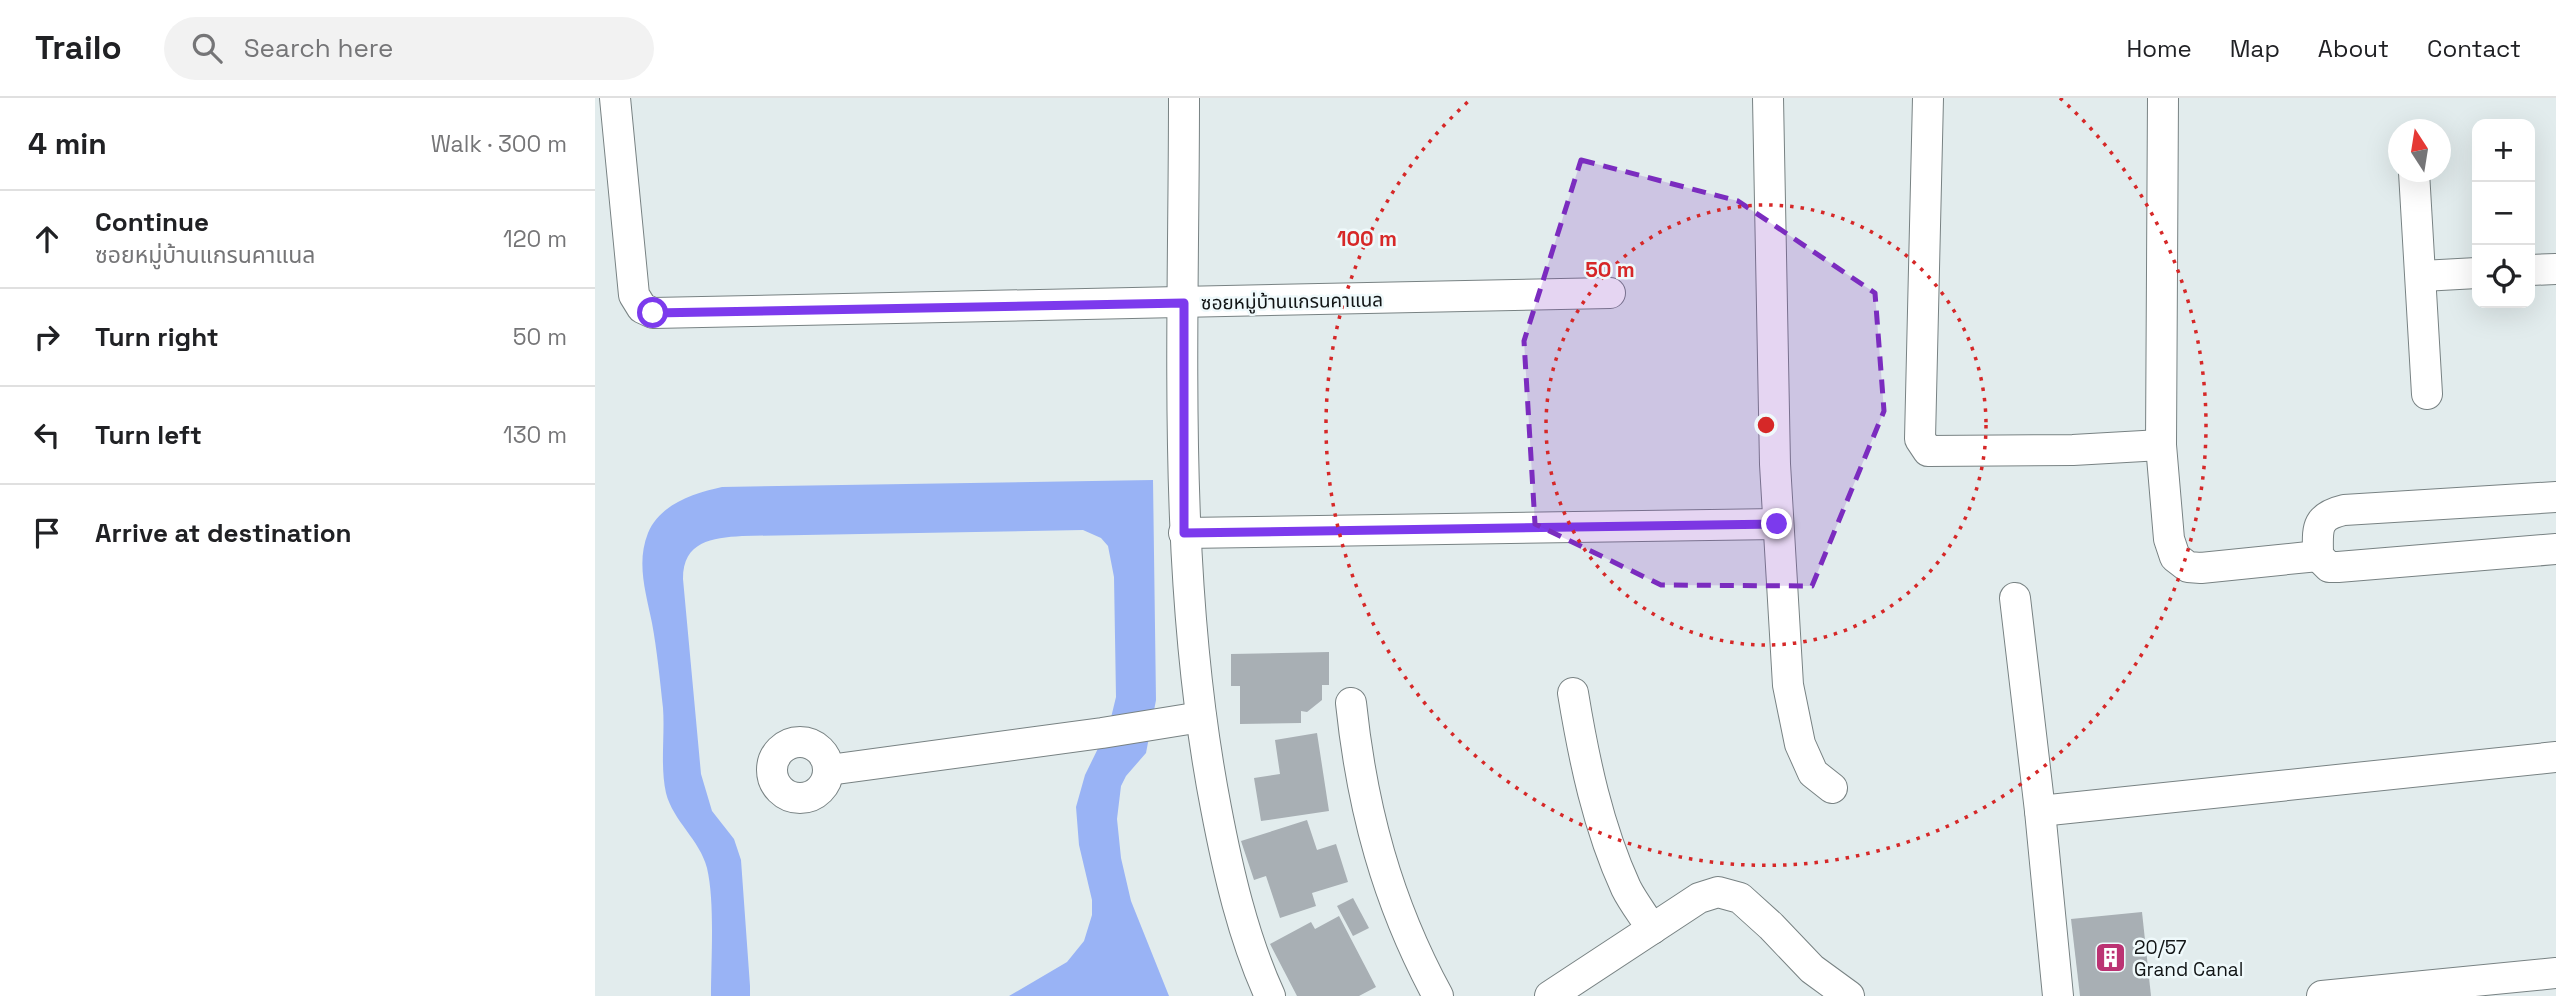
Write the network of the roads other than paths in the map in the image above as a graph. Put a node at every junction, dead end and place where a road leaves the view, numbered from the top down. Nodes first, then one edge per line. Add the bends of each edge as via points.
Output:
1 (615, 98) edge
2 (1184, 98) edge
3 (1768, 98) edge
4 (1928, 98) edge
5 (2163, 98) edge
6 (2415, 182) edge
7 (2556, 269) edge
8 (2535, 271) edge
9 (2472, 273) edge
10 (2422, 276) junction
11 (1610, 293) dead end
12 (1184, 303) junction
13 (2427, 394) dead end
14 (2161, 445) junction
15 (2556, 497) edge
16 (1777, 524) junction
17 (1184, 533) junction
18 (2556, 549) edge
19 (2318, 556) junction
20 (2015, 598) dead end
21 (1573, 693) dead end
22 (1351, 703) dead end
23 (1201, 717) junction
24 (2556, 757) edge
25 (829, 770) dead end
26 (1832, 788) dead end
27 (2040, 811) junction
28 (1653, 929) junction
29 (2556, 973) edge
30 (1271, 996) edge
31 (1438, 996) edge
32 (1551, 996) edge
33 (1849, 996) edge
34 (2058, 996) edge
35 (2322, 996) edge

1 - 12 street, ซอยหมู่บ้านแกรนคาแนล via 634,295 642,308 653,313
2 - 12 street
3 - 16 street
4 - 14 street via 1920,439 1928,451
5 - 14 street
6 - 10 street
7 - 8 street
9 - 10 street
10 - 13 street
11 - 12 street, ซอยหมู่บ้านแกรนคาแนล
12 - 17 street
14 - 19 street via 2169,539 2175,557 2188,567
15 - 19 street via 2330,513 2318,527
16 - 17 street
16 - 26 street via 1788,685 1800,744 1813,773
17 - 23 street
18 - 19 street via 2338,567
20 - 27 street
21 - 28 street via 1588,775 1608,846
22 - 31 street via 1356,756 1374,840 1412,947
23 - 25 street
23 - 30 street via 1237,903
24 - 27 street
27 - 34 street
28 - 32 street
28 - 33 street via 1699,898 1718,892 1740,898 1812,969
29 - 35 street

